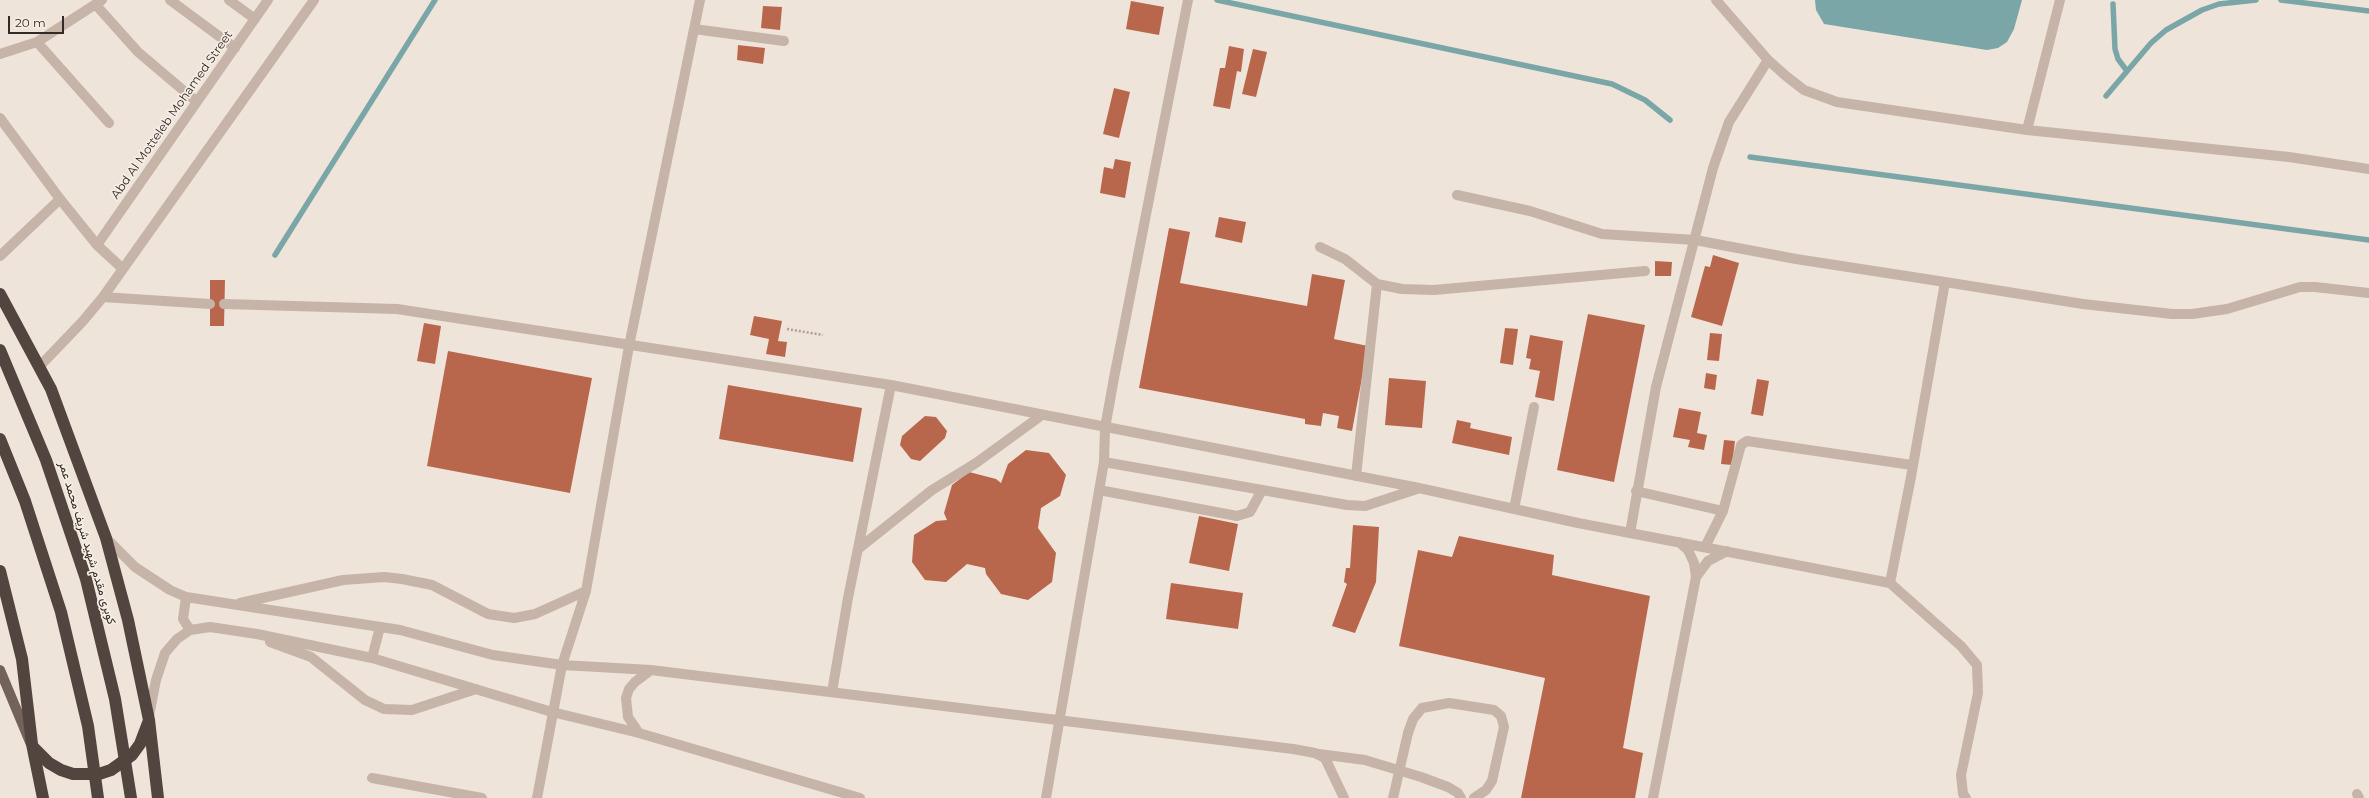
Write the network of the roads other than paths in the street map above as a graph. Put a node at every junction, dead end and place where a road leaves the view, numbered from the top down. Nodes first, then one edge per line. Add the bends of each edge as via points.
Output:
1 (170, 0) edge
2 (229, 0) edge
3 (268, 0) edge
4 (314, 0) edge
5 (700, 0) edge
6 (1188, 0) edge
7 (1716, 0) edge
8 (2060, 0) edge
9 (99, 2) edge
10 (255, 19) junction
11 (694, 29) junction
12 (784, 41) dead end
13 (37, 42) junction
14 (235, 48) junction
15 (0, 54) edge
16 (1768, 60) junction
17 (197, 102) junction
18 (0, 118) edge
19 (109, 123) dead end
20 (2027, 130) junction
21 (2369, 169) edge
22 (1457, 195) dead end
23 (60, 199) junction
24 (1695, 240) junction
25 (97, 246) junction
26 (1320, 247) dead end
27 (0, 256) edge
28 (123, 269) junction
29 (1646, 271) dead end
30 (1945, 282) junction
31 (1377, 284) junction
32 (2369, 293) edge
33 (0, 294) edge
34 (103, 296) junction
35 (210, 304) dead end
36 (224, 304) dead end
37 (629, 346) junction
38 (0, 350) edge
39 (38, 367) junction
40 (891, 385) junction
41 (1534, 406) dead end
42 (1042, 415) junction
43 (1105, 428) junction
44 (0, 439) edge
45 (1104, 462) junction
46 (1912, 465) junction
47 (1356, 476) junction
48 (1419, 488) junction
49 (1099, 490) junction
50 (1262, 490) junction
51 (1636, 491) junction
52 (1514, 509) junction
53 (1723, 511) junction
54 (1630, 533) junction
55 (106, 538) junction
56 (1679, 542) junction
57 (1705, 547) junction
58 (858, 549) junction
59 (1727, 551) junction
60 (0, 570) edge
61 (1696, 577) junction
62 (1890, 583) junction
63 (586, 591) junction
64 (186, 597) junction
65 (234, 605) junction
66 (380, 627) junction
67 (190, 630) junction
68 (236, 631) junction
69 (372, 658) junction
70 (562, 665) junction
71 (0, 670) edge
72 (651, 670) junction
73 (476, 689) junction
74 (832, 692) junction
75 (552, 712) junction
76 (149, 720) junction
77 (1059, 720) junction
78 (640, 733) junction
79 (32, 744) junction
80 (1315, 754) junction
81 (1398, 770) junction
82 (372, 778) dead end
83 (43, 798) edge
84 (98, 798) edge
85 (130, 798) edge
86 (158, 798) edge
87 (482, 798) edge
88 (537, 798) edge
89 (860, 798) edge
90 (1046, 798) edge
91 (1344, 798) edge
92 (1393, 798) edge
93 (1461, 798) edge
94 (1474, 798) edge
95 (1653, 798) edge
96 (1966, 798) edge

1 - 14 street
2 - 10 street
3 - 10 street, Abd Al Motteleb Mohamed Street
4 - 28 street
5 - 11 street
6 - 43 street
7 - 16 street
8 - 20 street
9 - 13 street
9 - 17 street via 138,52
10 - 14 street, Abd Al Motteleb Mohamed Street
11 - 12 street
11 - 37 street
13 - 15 street
13 - 19 street
14 - 17 street, Abd Al Motteleb Mohamed Street
16 - 20 street via 1804,90 1821,97
16 - 24 street via 1729,122 1713,168
17 - 25 street, Abd Al Motteleb Mohamed Street
18 - 23 street
20 - 21 street via 2289,156
22 - 24 street via 1530,211 1602,234
23 - 25 street
23 - 27 street
24 - 30 street via 1796,259
24 - 51 street via 1656,387
25 - 28 street
26 - 31 street via 1345,259
28 - 34 street
29 - 31 street via 1434,290 1402,289
30 - 32 street via 2083,304 2172,314 2227,309 2300,287
30 - 46 street
31 - 47 street
33 - 39 highway
34 - 35 street
34 - 39 street via 83,321
36 - 37 street via 396,309
37 - 40 street
37 - 63 street
38 - 85 highway, كوبرى مقدم شهيد شريف محمد عمر, bridge via 46,460 86,579 115,699
39 - 55 highway via 51,389
40 - 42 street
40 - 58 street
41 - 52 street
42 - 43 street
42 - 58 street via 976,463 932,490
43 - 45 street
43 - 47 street
44 - 84 highway, bridge via 30,515 61,612 88,726
45 - 49 street
45 - 50 street
46 - 53 street via 1747,441 1741,445
46 - 62 street
47 - 48 street
48 - 50 street via 1365,506
48 - 52 street
49 - 50 street via 1237,516 1250,512
49 - 77 street
51 - 53 street
51 - 54 street
52 - 54 street
53 - 57 street
54 - 56 street
55 - 64 street via 135,567 170,590
55 - 76 highway via 128,620
56 - 57 street
56 - 61 street via 1688,550 1694,563
57 - 59 street
58 - 74 street
59 - 61 street via 1708,561
59 - 62 street
60 - 79 highway via 22,659
61 - 95 street
62 - 96 street via 1961,646 1977,665 1978,693 1961,775 1963,794
63 - 65 street via 535,614 514,618 488,614 432,585 384,577 343,580
63 - 70 street
64 - 65 street
64 - 67 street via 183,619
65 - 66 street
66 - 69 street
66 - 70 street via 493,655
67 - 68 street via 210,628
67 - 76 street via 177,639 165,653 156,680
68 - 69 street
68 - 73 street via 311,657 365,700 384,709 412,710
69 - 73 street
70 - 72 street
70 - 75 street
71 - 79 main road
72 - 74 street
72 - 78 street via 635,682 626,698 628,717
73 - 75 street
74 - 77 street
75 - 78 street
75 - 88 street
76 - 79 highway via 140,744 132,755 111,770 98,774 86,775 61,770 49,763
76 - 86 highway
77 - 80 street
77 - 90 street
78 - 89 street
79 - 83 highway
80 - 81 street via 1365,760
80 - 91 street via 1325,758
81 - 92 street
81 - 93 street via 1448,787
81 - 94 street via 1413,719 1422,708 1449,703 1494,710 1500,716 1504,727 1492,781 1486,790
82 - 87 street

